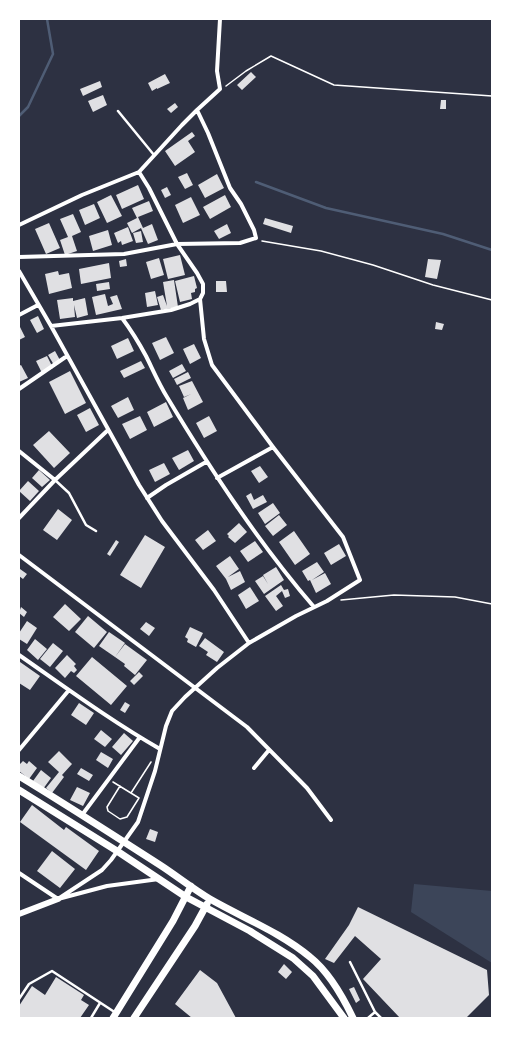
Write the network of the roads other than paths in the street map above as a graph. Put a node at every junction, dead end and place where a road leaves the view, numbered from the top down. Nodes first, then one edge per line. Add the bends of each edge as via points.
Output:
1 (220, 19) edge
2 (197, 110) junction
3 (118, 111) dead end
4 (154, 155) junction
5 (139, 172) junction
6 (19, 225) edge
7 (177, 244) junction
8 (19, 257) edge
9 (19, 271) edge
10 (200, 299) junction
11 (38, 305) junction
12 (19, 315) edge
13 (122, 318) junction
14 (51, 326) junction
15 (67, 356) junction
16 (19, 389) edge
17 (108, 430) junction
18 (273, 447) junction
19 (19, 451) edge
20 (206, 462) junction
21 (217, 478) junction
22 (55, 480) junction
23 (147, 498) junction
24 (19, 518) edge
25 (96, 531) dead end
26 (19, 555) edge
27 (314, 607) junction
28 (249, 642) junction
29 (19, 655) edge
30 (196, 688) junction
31 (69, 690) junction
32 (140, 737) junction
33 (160, 749) junction
34 (19, 750) edge
35 (269, 750) junction
36 (254, 768) dead end
37 (19, 776) edge
38 (20, 793) edge
39 (82, 815) junction
40 (331, 820) dead end
41 (124, 843) junction
42 (117, 851) junction
43 (19, 873) edge
44 (160, 879) junction
45 (191, 886) junction
46 (186, 897) junction
47 (58, 899) junction
48 (210, 899) junction
49 (205, 907) junction
50 (19, 914) edge
51 (350, 962) dead end
52 (19, 999) edge
53 (100, 1003) junction
54 (375, 1012) junction
55 (115, 1016) edge
56 (91, 1018) edge
57 (134, 1018) edge
58 (344, 1018) edge
59 (354, 1018) edge
60 (368, 1018) edge
61 (381, 1018) edge

1 - 2 street via 220,89
2 - 4 street
2 - 7 street via 230,188 256,238 240,243
3 - 4 lane
4 - 5 street
5 - 6 street
5 - 7 street
7 - 8 street via 124,254
7 - 10 street via 204,284
9 - 11 street
10 - 13 street via 170,310
10 - 18 street via 204,339 212,365
11 - 12 street
11 - 14 street
13 - 14 street
13 - 20 street via 135,336 159,384
14 - 15 street
15 - 16 street
15 - 17 street
17 - 22 street
17 - 23 street
18 - 21 street
18 - 27 street via 343,538 360,580
19 - 22 street
20 - 21 street
20 - 23 street
21 - 27 street via 245,519
22 - 24 street
22 - 25 lane via 69,493 86,525
23 - 28 street
26 - 30 street
27 - 28 street
28 - 30 street
29 - 31 street
30 - 33 street via 172,711
30 - 35 street via 247,727
31 - 32 street
31 - 34 street
32 - 33 street
32 - 39 street
33 - 41 street via 138,822
35 - 36 street
35 - 40 street via 307,788
37 - 39 main road
38 - 42 main road
39 - 41 main road
41 - 42 street
41 - 45 main road
42 - 44 main road
42 - 47 street via 102,870
43 - 47 street
44 - 46 main road
44 - 47 street via 107,886
45 - 46 main road
45 - 48 main road
46 - 49 main road
46 - 55 main road
47 - 50 street
48 - 49 main road
48 - 59 main road via 258,924 310,957 324,971
49 - 57 main road
49 - 58 main road via 293,958 313,976
51 - 54 lane
52 - 53 lane via 29,984 52,972
53 - 55 lane
53 - 56 lane
54 - 60 lane
54 - 61 lane

